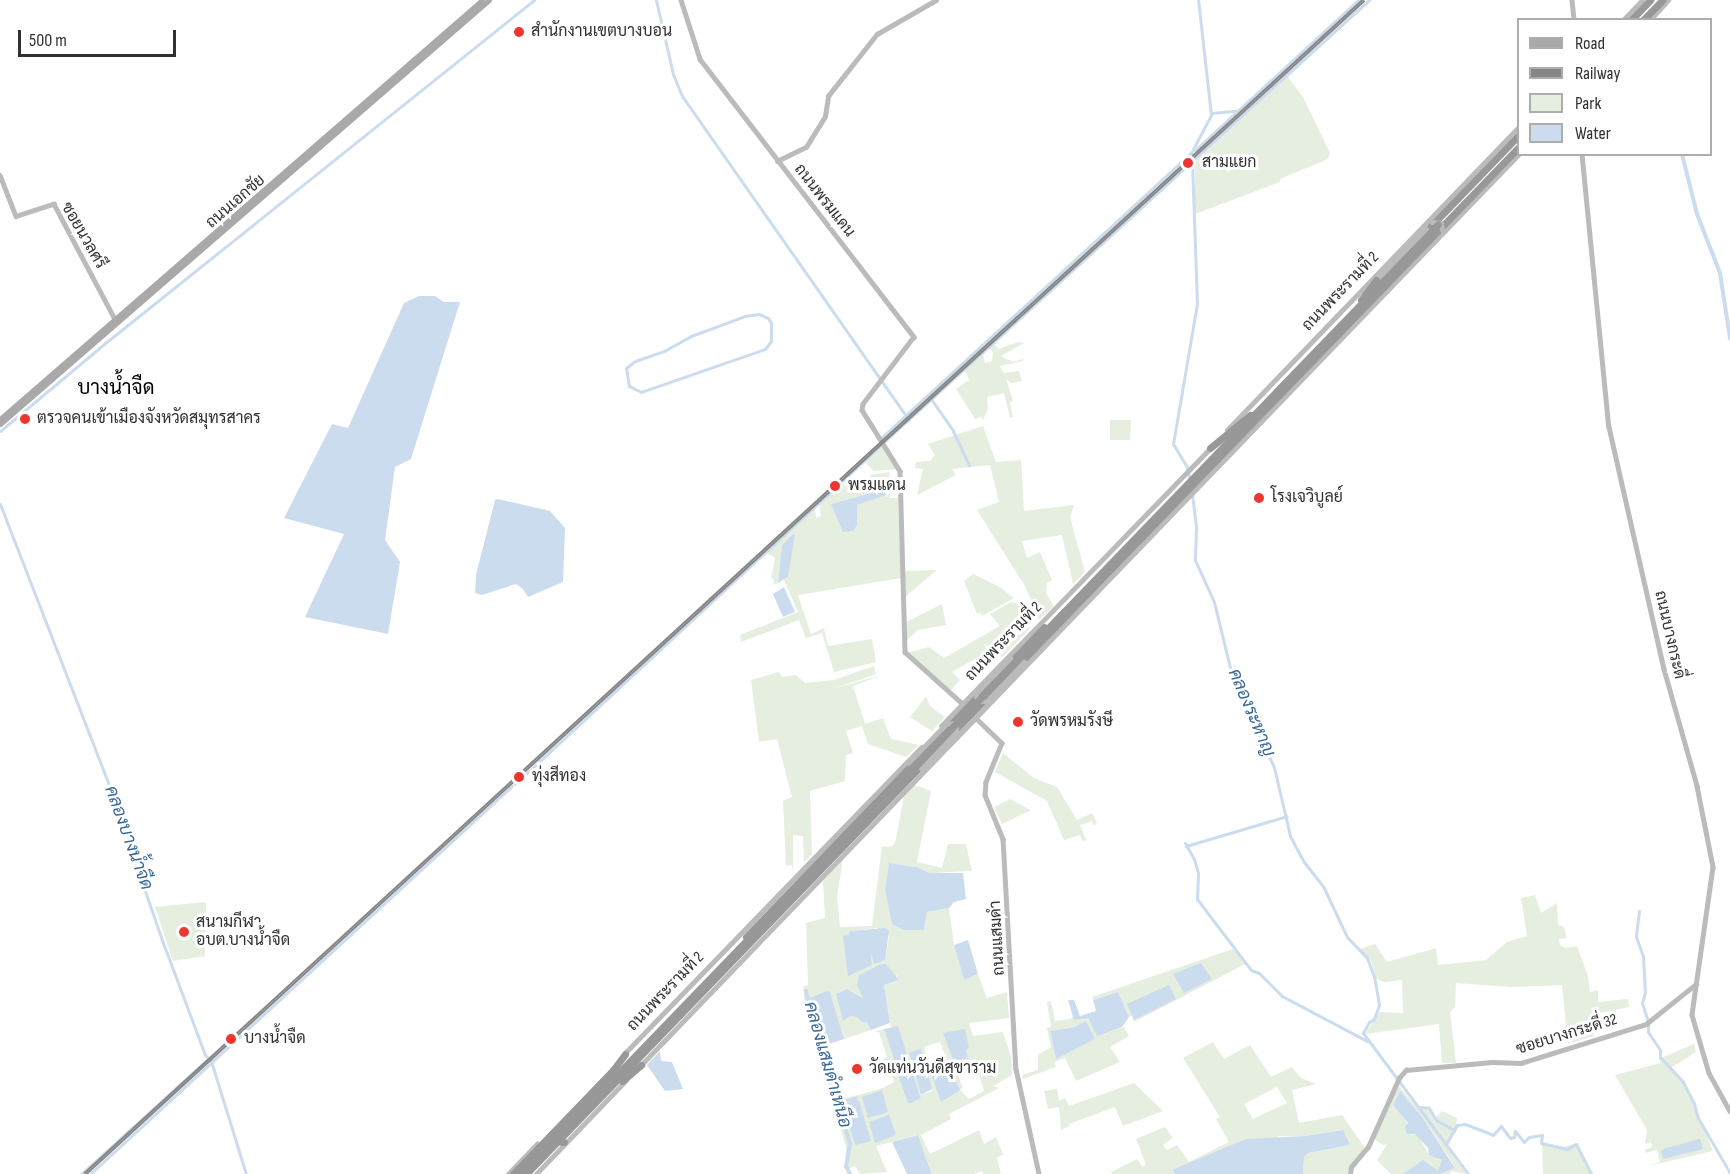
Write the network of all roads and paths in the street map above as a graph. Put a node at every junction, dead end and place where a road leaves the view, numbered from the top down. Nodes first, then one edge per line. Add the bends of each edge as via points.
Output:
1 (482, 0) edge
2 (489, 0) edge
3 (681, 0) edge
4 (936, 0) edge
5 (1572, 0) edge
6 (1642, 0) edge
7 (1668, 0) edge
8 (1655, 7) edge
9 (1574, 18) edge
10 (1625, 18) edge
11 (1636, 18) edge
12 (1644, 18) edge
13 (1644, 18) edge
14 (337, 129) junction
15 (1517, 129) edge
16 (1517, 137) edge
17 (1517, 142) edge
18 (1517, 149) edge
19 (1517, 149) edge
20 (1518, 156) edge
21 (1582, 156) edge
22 (777, 161) junction
23 (0, 175) edge
24 (1440, 226) junction
25 (1376, 280) joint
26 (1386, 291) joint
27 (1363, 303) junction
28 (116, 320) junction
29 (55, 373) junction
30 (1250, 415) junction
31 (0, 419) edge
32 (0, 424) edge
33 (1210, 448) junction
34 (1190, 482) junction
35 (1048, 617) junction
36 (1059, 630) junction
37 (963, 704) junction
38 (976, 718) junction
39 (860, 808) junction
40 (880, 816) junction
41 (771, 903) junction
42 (783, 916) junction
43 (758, 930) junction
44 (1696, 984) junction
45 (632, 1060) junction
46 (1730, 1112) edge
47 (553, 1133) junction
48 (564, 1142) junction
49 (508, 1174) edge
50 (517, 1174) edge
51 (527, 1174) edge
52 (534, 1174) edge
53 (1039, 1174) edge
54 (1350, 1174) edge

1 - 14 main road, ถนนเอกชัย
2 - 14 main road, ถนนเอกชัย
3 - 22 main road, ถนนพรมแดน via 700,59
4 - 22 main road via 877,33 828,96 825,116 806,147
5 - 9 main road
6 - 10 main road
7 - 8 main road
8 - 11 highway
8 - 12 highway
8 - 13 highway
14 - 28 main road, ถนนเอกชัย
14 - 29 main road, ถนนเอกชัย
15 - 27 main road, ถนนพระรามที่ 2
16 - 27 highway, ถนนพระรามที่ 2
17 - 24 highway
18 - 27 highway, ถนนพระรามที่ 2
19 - 24 highway
20 - 27 main road, ถนนพระรามที่ 2
21 - 44 main road, ถนนบางกระดี่ via 1609,427 1668,686 1697,786 1713,867
22 - 37 main road, ถนนพรมแดน via 914,337 862,407 900,471 905,652
23 - 28 main road, ซอยนวลศรี via 16,216 54,204
24 - 50 highway, bridge
24 - 51 highway, bridge
25 - 26 main road, bridge via 1432,222 1441,223 1443,231
25 - 27 highway
26 - 27 highway
27 - 30 highway, ถนนพระรามที่ 2
27 - 33 main road, ถนนพระรามที่ 2
27 - 34 highway, ถนนพระรามที่ 2
28 - 29 main road, ถนนเอกชัย
29 - 31 main road, ถนนเอกชัย
29 - 32 main road, ถนนเอกชัย
30 - 33 highway
30 - 34 highway, ถนนพระรามที่ 2
33 - 34 main road, ถนนพระรามที่ 2
34 - 35 main road, ถนนพระรามที่ 2
34 - 36 main road, ถนนพระรามที่ 2
34 - 43 highway, ถนนพระรามที่ 2
35 - 36 main road, bridge via 976,694 978,702 986,702
35 - 37 main road, ถนนพระรามที่ 2
36 - 38 main road, ถนนพระรามที่ 2
37 - 39 main road, ถนนพระรามที่ 2
38 - 40 main road, ถนนพระรามที่ 2
38 - 53 main road, ถนนแสมดำ via 1002,744 986,782 985,795 1003,839 1016,1069
39 - 40 main road, bridge via 946,724 955,723 957,732
39 - 41 main road, ถนนพระรามที่ 2
40 - 42 main road, ถนนพระรามที่ 2
41 - 43 highway
41 - 45 main road, ถนนพระรามที่ 2
42 - 43 highway
42 - 45 main road, ถนนพระรามที่ 2
43 - 45 highway, ถนนพระรามที่ 2
44 - 46 main road, ถนนบางกระดี่ via 1694,1024 1709,1073
44 - 54 main road, ซอยบางกระดี่ 32 via 1648,1023 1518,1064 1412,1068 1397,1080 1368,1147 1351,1167
45 - 47 highway via 613,1070
45 - 48 highway via 623,1080
45 - 49 main road, ถนนพระรามที่ 2
45 - 50 highway, ถนนพระรามที่ 2
45 - 51 highway, ถนนพระรามที่ 2
45 - 52 main road, ถนนพระรามที่ 2
47 - 48 highway, bridge via 555,1141
47 - 50 highway
48 - 52 highway

